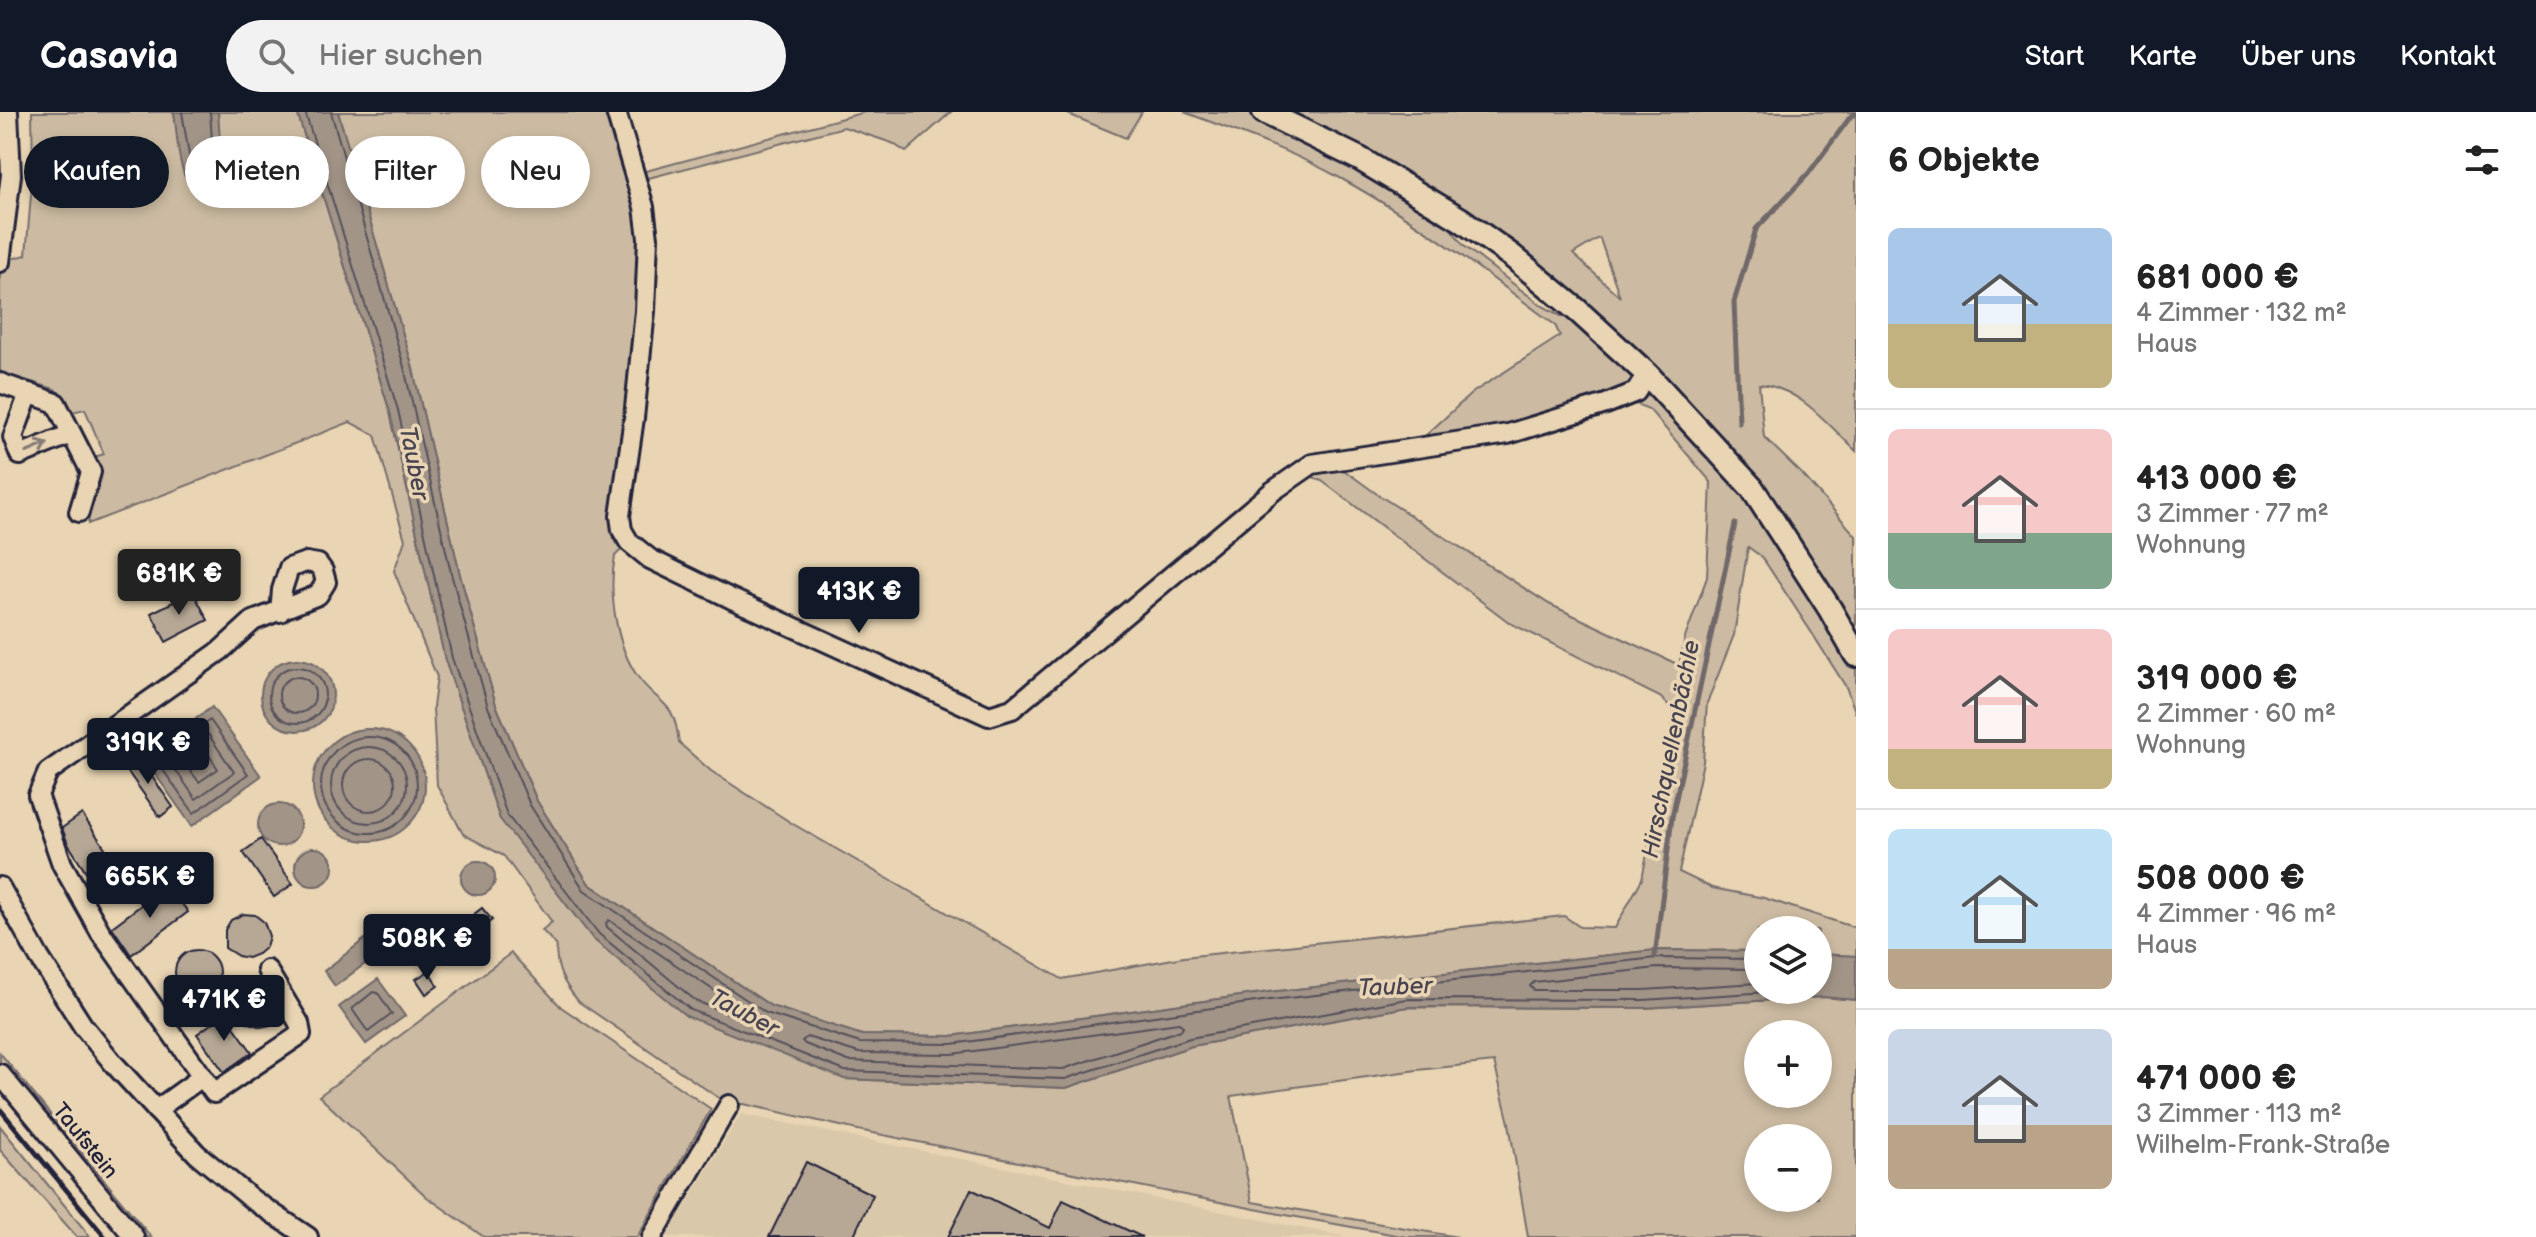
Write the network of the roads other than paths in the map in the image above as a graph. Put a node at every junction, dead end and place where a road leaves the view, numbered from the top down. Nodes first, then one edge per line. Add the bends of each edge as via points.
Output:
1 (8, 112) edge
2 (616, 112) edge
3 (1264, 112) edge
4 (3, 213) edge
5 (0, 262) edge
6 (1647, 374) junction
7 (0, 383) edge
8 (29, 393) junction
9 (71, 434) junction
10 (79, 512) dead end
11 (280, 612) dead end
12 (1856, 655) edge
13 (0, 887) edge
14 (267, 970) dead end
15 (0, 1074) edge
16 (202, 1077) junction
17 (729, 1105) dead end
18 (156, 1110) junction
19 (134, 1237) edge
20 (308, 1237) edge
21 (652, 1237) edge

1 - 4 street via 11,175
2 - 6 street via 648,238 620,516 629,542 650,559 732,599 989,716 1012,709 1312,464 1508,434 1636,392
3 - 6 main road via 1360,159 1460,219 1512,256
4 - 5 street
6 - 12 main road via 1752,488
7 - 8 street
8 - 9 street via 56,403
8 -> 9 street via 13,437 20,455
9 - 10 street via 91,472
11 - 16 street via 253,621 220,651 48,772 38,795 62,864 101,933
13 - 18 street via 83,1026
14 - 16 street via 301,1034 214,1093
15 - 19 street, Taufstein
16 - 18 street
17 - 21 street
18 - 20 street via 197,1154

